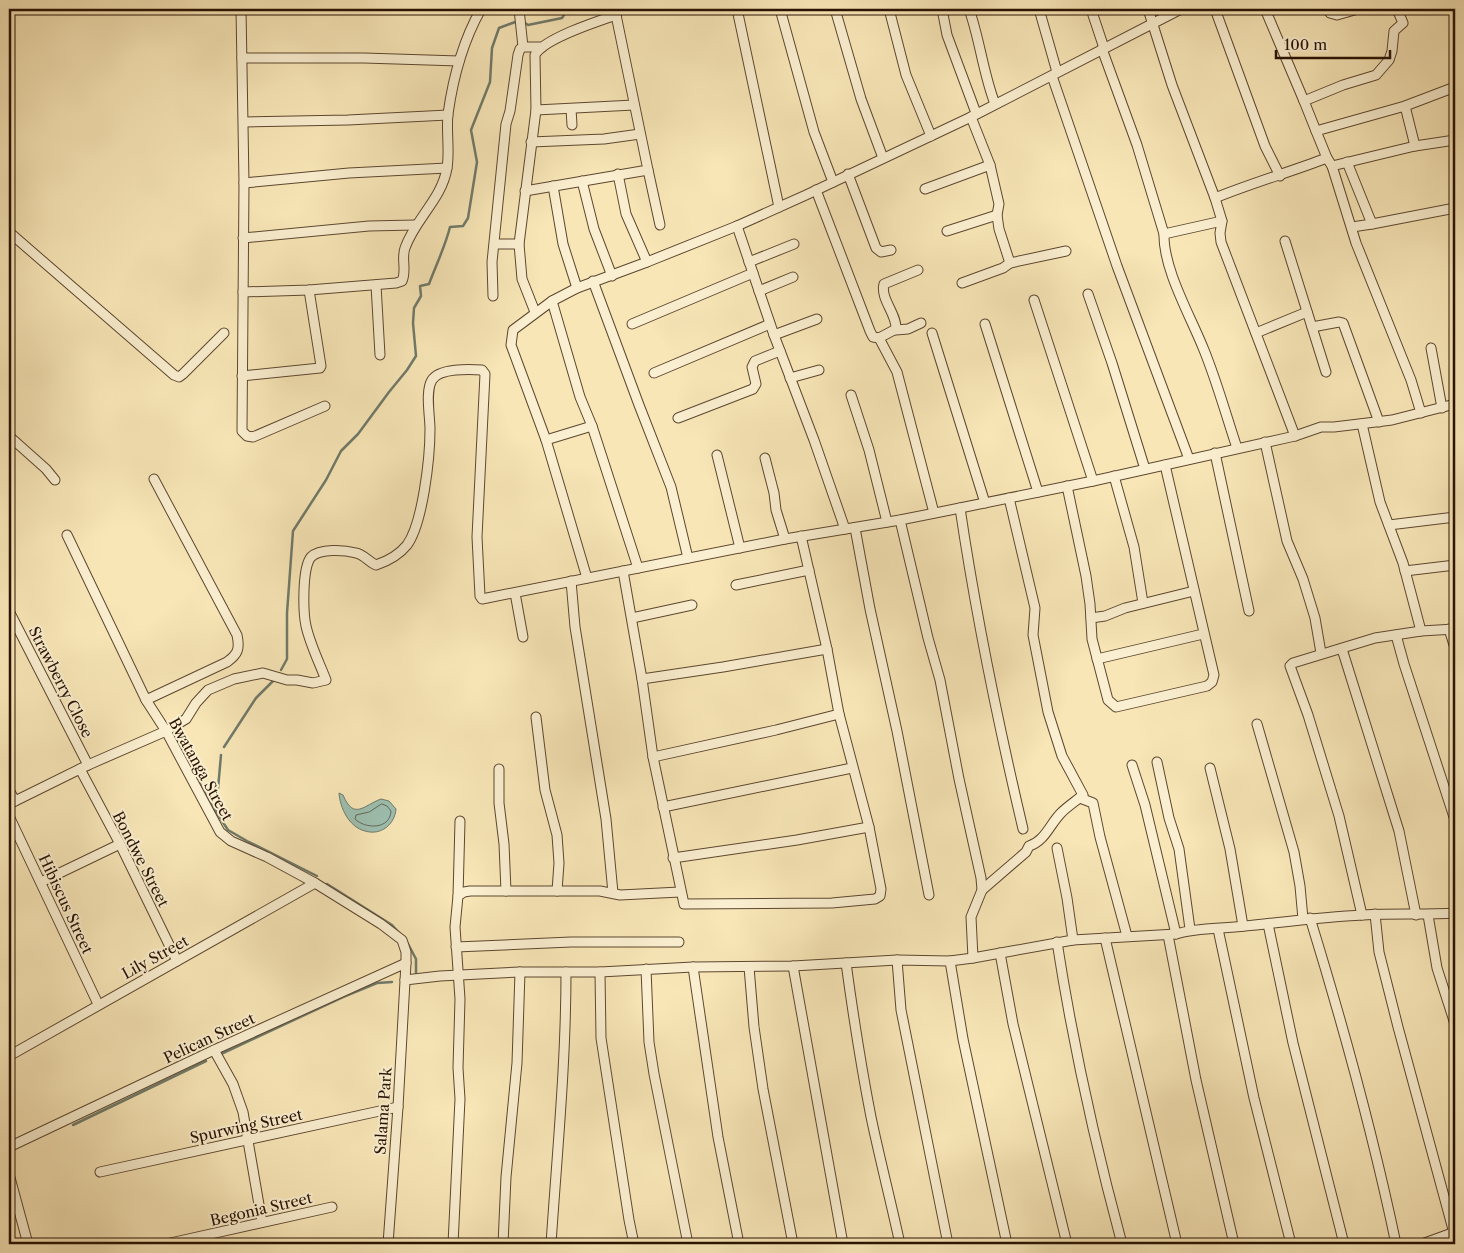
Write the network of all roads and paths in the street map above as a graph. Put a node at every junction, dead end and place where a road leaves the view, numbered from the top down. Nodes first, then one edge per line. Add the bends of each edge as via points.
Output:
1 (241, 9) edge
2 (481, 9) edge
3 (519, 9) edge
4 (737, 9) edge
5 (780, 9) edge
6 (835, 9) edge
7 (889, 9) edge
8 (942, 9) edge
9 (969, 9) edge
10 (1039, 9) edge
11 (1091, 9) edge
12 (1148, 9) edge
13 (1181, 9) edge
14 (1214, 9) edge
15 (1266, 9) edge
16 (1327, 9) edge
17 (1358, 9) edge
18 (1397, 9) edge
19 (618, 12) edge
20 (1153, 22) junction
21 (523, 47) junction
22 (542, 47) junction
23 (1103, 49) junction
24 (242, 58) junction
25 (459, 61) junction
26 (1054, 74) junction
27 (1455, 87) edge
28 (1304, 101) junction
29 (995, 104) junction
30 (634, 105) junction
31 (1405, 106) junction
32 (571, 109) junction
33 (536, 110) junction
34 (448, 115) junction
35 (974, 115) junction
36 (244, 122) junction
37 (572, 125) dead end
38 (1316, 132) junction
39 (640, 134) junction
40 (930, 136) junction
41 (1455, 140) edge
42 (531, 142) junction
43 (1415, 146) junction
44 (883, 158) junction
45 (1330, 162) junction
46 (1347, 162) junction
47 (990, 165) junction
48 (447, 168) junction
49 (648, 170) junction
50 (618, 174) junction
51 (848, 174) junction
52 (1280, 176) junction
53 (582, 181) junction
54 (833, 182) junction
55 (244, 183) junction
56 (553, 186) junction
57 (925, 189) dead end
58 (816, 190) junction
59 (525, 191) junction
60 (1215, 198) junction
61 (779, 206) junction
62 (1455, 208) edge
63 (998, 215) junction
64 (1222, 221) junction
65 (1372, 224) junction
66 (415, 225) junction
67 (660, 225) dead end
68 (737, 226) junction
69 (1352, 227) junction
70 (947, 231) dead end
71 (9, 232) edge
72 (1164, 234) junction
73 (243, 238) junction
74 (1286, 241) dead end
75 (495, 244) junction
76 (519, 244) junction
77 (794, 244) dead end
78 (891, 250) dead end
79 (1066, 251) dead end
80 (647, 262) junction
81 (749, 262) junction
82 (1010, 263) junction
83 (918, 270) dead end
84 (753, 273) junction
85 (612, 276) junction
86 (793, 277) dead end
87 (593, 281) junction
88 (962, 283) dead end
89 (376, 285) junction
90 (578, 288) junction
91 (310, 290) junction
92 (759, 291) junction
93 (243, 292) junction
94 (1088, 294) dead end
95 (493, 296) dead end
96 (1034, 300) dead end
97 (552, 301) junction
98 (535, 312) junction
99 (1307, 312) junction
100 (817, 319) dead end
101 (921, 323) dead end
102 (632, 324) dead end
103 (770, 324) junction
104 (985, 324) dead end
105 (1312, 328) junction
106 (896, 330) junction
107 (224, 333) dead end
108 (932, 333) dead end
109 (1256, 333) junction
110 (774, 335) junction
111 (879, 338) junction
112 (1431, 348) dead end
113 (780, 351) junction
114 (380, 355) dead end
115 (819, 370) dead end
116 (1326, 372) dead end
117 (654, 373) dead end
118 (242, 376) junction
119 (790, 378) junction
120 (851, 395) dead end
121 (1455, 404) edge
122 (325, 406) dead end
123 (1442, 408) junction
124 (1421, 413) junction
125 (678, 418) dead end
126 (1379, 422) junction
127 (1362, 424) junction
128 (592, 426) junction
129 (9, 436) edge
130 (1295, 436) junction
131 (546, 440) junction
132 (1265, 442) junction
133 (1237, 448) junction
134 (1215, 453) junction
135 (717, 455) dead end
136 (765, 458) dead end
137 (1189, 459) junction
138 (1165, 465) junction
139 (1145, 468) junction
140 (1114, 476) junction
141 (154, 479) dead end
142 (55, 480) dead end
143 (1093, 481) junction
144 (1067, 486) junction
145 (1038, 492) junction
146 (1009, 498) junction
147 (985, 503) junction
148 (960, 508) junction
149 (934, 513) junction
150 (1455, 518) edge
151 (900, 520) junction
152 (887, 522) junction
153 (1389, 525) junction
154 (855, 528) junction
155 (845, 530) junction
156 (67, 534) dead end
157 (802, 536) junction
158 (785, 539) junction
159 (740, 548) junction
160 (688, 558) junction
161 (1455, 565) edge
162 (638, 568) junction
163 (809, 570) junction
164 (624, 571) junction
165 (1405, 571) junction
166 (587, 578) junction
167 (571, 582) junction
168 (736, 586) dead end
169 (1194, 591) junction
170 (515, 593) junction
171 (1143, 603) junction
172 (692, 605) dead end
173 (9, 611) edge
174 (1249, 611) dead end
175 (632, 618) junction
176 (1091, 618) junction
177 (1452, 629) edge
178 (1420, 631) junction
179 (1203, 634) junction
180 (1396, 635) junction
181 (523, 637) dead end
182 (1455, 648) edge
183 (827, 649) junction
184 (1342, 649) junction
185 (1321, 653) junction
186 (1097, 659) junction
187 (642, 679) junction
188 (146, 700) junction
189 (840, 714) junction
190 (536, 717) dead end
191 (1257, 724) dead end
192 (166, 731) junction
193 (652, 757) junction
194 (1156, 762) dead end
195 (1132, 765) dead end
196 (84, 767) junction
197 (852, 768) junction
198 (1210, 768) dead end
199 (498, 769) dead end
200 (9, 790) edge
201 (1080, 798) junction
202 (12, 803) edge
203 (663, 807) junction
204 (9, 816) edge
205 (1455, 820) edge
206 (460, 821) dead end
207 (869, 827) junction
208 (1023, 829) dead end
209 (120, 844) junction
210 (1057, 848) dead end
211 (674, 858) junction
212 (41, 882) junction
213 (315, 883) junction
214 (982, 890) junction
215 (506, 891) junction
216 (557, 892) junction
217 (680, 892) junction
218 (613, 893) junction
219 (929, 895) dead end
220 (458, 896) junction
221 (1455, 913) edge
222 (1375, 914) junction
223 (1362, 915) junction
224 (1416, 915) junction
225 (1428, 915) junction
226 (1306, 918) junction
227 (1268, 924) junction
228 (1244, 926) junction
229 (1218, 929) junction
230 (1190, 930) junction
231 (1172, 934) junction
232 (1127, 936) junction
233 (1105, 938) junction
234 (1073, 940) junction
235 (679, 942) dead end
236 (1057, 942) junction
237 (456, 947) junction
238 (1000, 953) junction
239 (973, 958) junction
240 (897, 960) junction
241 (177, 961) junction
242 (950, 961) junction
243 (406, 963) junction
244 (846, 963) junction
245 (794, 966) junction
246 (693, 967) junction
247 (748, 967) junction
248 (646, 969) junction
249 (520, 972) junction
250 (566, 972) junction
251 (600, 972) junction
252 (458, 976) junction
253 (405, 980) junction
254 (98, 1004) junction
255 (1455, 1024) edge
256 (214, 1050) junction
257 (9, 1054) edge
258 (398, 1107) junction
259 (249, 1139) junction
260 (9, 1147) edge
261 (100, 1172) dead end
262 (9, 1174) edge
263 (332, 1207) dead end
264 (262, 1222) junction
265 (1455, 1232) edge
266 (193, 1242) edge
267 (28, 1244) edge
268 (166, 1244) edge
269 (388, 1244) edge
270 (453, 1244) edge
271 (504, 1244) edge
272 (551, 1244) edge
273 (634, 1244) edge
274 (688, 1244) edge
275 (739, 1244) edge
276 (793, 1244) edge
277 (843, 1244) edge
278 (900, 1244) edge
279 (948, 1244) edge
280 (1007, 1244) edge
281 (1067, 1244) edge
282 (1122, 1244) edge
283 (1177, 1244) edge
284 (1234, 1244) edge
285 (1291, 1244) edge
286 (1344, 1244) edge
287 (1396, 1244) edge
288 (1422, 1244) edge

1 - 24 street
2 - 25 street
3 - 21 street
4 - 61 street
5 - 54 street via 814,132
6 - 44 street via 861,99
7 - 40 street via 906,75
8 - 35 street via 946,35
9 - 29 street
10 - 26 street
11 - 23 street
12 - 20 street
13 - 20 street
14 - 52 street via 1265,146
15 - 28 street
16 - 17 street via 1330,14 1337,15
18 - 28 street via 1403,23 1394,31 1389,60 1376,75
19 - 22 street
19 - 30 street
20 - 23 street
20 - 60 street via 1172,84
21 - 22 street
21 - 75 street via 518,54 506,124
22 - 33 street via 535,55
23 - 26 street
23 - 72 street
24 - 25 street
24 - 36 street
25 - 34 street
26 - 29 street
26 - 137 street via 1117,266
27 - 31 street
28 - 38 street
29 - 35 street
30 - 32 street
30 - 39 street
31 - 38 street
31 - 43 street
32 - 33 street
32 - 37 street
33 - 42 street
34 - 36 street
34 - 48 street
35 - 40 street
35 - 47 street
36 - 55 street
38 - 45 street
39 - 42 street
39 - 49 street
40 - 44 street
41 - 43 street
42 - 59 street
43 - 46 street
44 - 51 street
45 - 46 street
45 - 52 street
45 - 69 street
46 - 65 street
47 - 57 street
47 - 63 street via 999,204
48 - 55 street
48 - 66 street via 439,193
49 - 50 street
49 - 67 street
50 - 53 street
50 - 80 street via 626,214
51 - 54 street
51 - 78 street via 876,248 881,252
52 - 60 street
53 - 56 street
53 - 85 street via 594,229
54 - 58 street
55 - 73 street
56 - 59 street
56 - 90 street via 564,244
58 - 61 street
58 - 111 street via 870,331 873,337
59 - 76 street
60 - 64 street
61 - 68 street
62 - 65 street
63 - 70 street
63 - 82 street
64 - 72 street
64 - 109 street via 1221,242
65 - 69 street
66 - 73 street
66 - 89 street via 404,250 402,281
68 - 80 street
68 - 81 street
69 - 124 street
71 - 107 street via 174,375 183,374
72 - 133 street via 1170,269 1208,361
73 - 93 street
74 - 99 street
75 - 76 street
75 - 95 street
76 - 98 street via 522,279
77 - 81 street
79 - 82 street
80 - 85 street
81 - 84 street
82 - 88 street
83 - 106 street via 887,282 883,287
84 - 92 street
84 - 102 street
85 - 87 street
86 - 92 street
87 - 90 street
87 - 160 street via 671,487
89 - 91 street
89 - 114 street
90 - 97 street
91 - 93 street
91 - 118 street via 320,368
92 - 103 street
93 - 118 street
94 - 139 street
96 - 143 street
97 - 98 street
97 - 128 street via 580,397
98 - 131 street via 513,330 511,345
99 - 105 street
99 - 109 street
100 - 110 street
101 - 106 street
103 - 110 street
103 - 117 street
104 - 145 street
105 - 116 street
105 - 126 street via 1343,323
106 - 111 street
108 - 147 street
109 - 130 street
110 - 113 street
111 - 149 street via 897,372
112 - 123 street
113 - 119 street
113 - 125 street via 755,362 752,367 756,384 753,389
115 - 119 street
118 - 122 street via 242,431 247,436 253,437
119 - 155 street
120 - 152 street
121 - 123 street
123 - 124 street
124 - 126 street
126 - 127 street
127 - 130 street via 1321,426
127 - 153 street via 1380,502
128 - 131 street
128 - 162 street
129 - 142 street
130 - 132 street
131 - 166 street
132 - 133 street
132 - 185 street via 1287,541 1315,618
133 - 134 street
134 - 137 street
134 - 174 street
135 - 159 street
136 - 158 street
137 - 138 street
138 - 139 street
138 - 169 street
139 - 140 street
140 - 143 street
140 - 171 street via 1134,547
141 - 188 street via 240,646 237,655 227,662
143 - 144 street
144 - 145 street
144 - 176 street via 1086,576
145 - 146 street
146 - 147 street
146 - 201 street via 1035,608 1033,635 1048,712 1062,756 1083,795
147 - 148 street
148 - 149 street
148 - 208 street
149 - 151 street
150 - 153 street
151 - 152 street
151 - 214 street via 940,680
152 - 154 street
153 - 165 street
154 - 155 street
154 - 219 street
155 - 157 street
156 - 188 street, Bwatanga Street
157 - 158 street
157 - 163 street
158 - 159 street
159 - 160 street
160 - 162 street
161 - 165 street
162 - 164 street
163 - 168 street
163 - 183 street
164 - 166 street
164 - 175 street
165 - 178 street
166 - 167 street
167 - 170 street
167 - 218 street via 574,627 606,819
169 - 171 street
169 - 179 street
170 - 181 street
170 - 192 street via 482,599 480,596 477,537 485,374 475,369 446,371 432,379 428,389 428,465 419,519 406,546 390,560 376,565 358,553 342,551 318,552 310,558 304,617 326,680 313,683 263,673 234,679 208,690 186,719
171 - 176 street
172 - 175 street
173 - 196 street, Strawberry Close
175 - 187 street
176 - 186 street
177 - 178 street
177 - 182 street
178 - 180 street
179 - 186 street
179 - 186 street via 1214,675 1207,686 1116,707 1108,700
180 - 184 street
180 - 205 street
183 - 187 street
183 - 189 street
184 - 185 street
184 - 224 street via 1399,831
185 - 223 street via 1290,666 1339,816
187 - 193 street
188 - 192 street, Bwatanga Street
189 - 193 street
189 - 197 street
190 - 216 street via 546,790 557,835
191 - 226 street via 1294,852
192 - 196 street
192 - 213 street, Bwatanga Street via 220,832 231,841
193 - 203 street
194 - 230 street via 1179,849
195 - 231 street via 1145,805
196 - 202 street
196 - 209 street, Bondwe Street
197 - 203 street
197 - 207 street
198 - 228 street via 1230,849
199 - 215 street
200 - 202 street
201 - 214 street
201 - 232 street via 1093,803
203 - 211 street
204 - 212 street, Hibiscus Street
206 - 220 street
207 - 211 street
207 - 217 street via 881,889 880,896 875,899 832,903 688,905 682,901
209 - 212 street
209 - 241 street, Bondwe Street
210 - 234 street
211 - 217 street
212 - 254 street, Hibiscus Street
213 - 241 street, Lily Street
213 - 243 street, Bwatanga Street via 402,940
214 - 239 street via 972,917
215 - 216 street
215 - 220 street via 470,891
216 - 218 street
217 - 218 street
220 - 237 street
221 - 225 street
222 - 223 street
222 - 224 street
222 - 265 street via 1380,952 1396,1018
223 - 226 street
224 - 225 street
225 - 255 street via 1438,968
226 - 227 street
226 - 287 street via 1343,1027
227 - 228 street
227 - 286 street via 1293,1043
228 - 229 street
229 - 230 street
229 - 285 street via 1254,1098
230 - 231 street
231 - 232 street
231 - 284 street via 1196,1080
232 - 233 street
233 - 234 street
233 - 283 street
234 - 236 street
235 - 237 street
236 - 238 street
236 - 282 street via 1077,1059
237 - 252 street
238 - 239 street
238 - 281 street via 1013,1024
239 - 242 street
240 - 242 street
240 - 244 street
240 - 279 street via 902,1010
241 - 254 street, Lily Street
242 - 280 street
243 - 253 street
243 - 256 street, Pelican Street
244 - 245 street
244 - 278 street via 872,1118
245 - 247 street
245 - 277 street
246 - 247 street
246 - 248 street
246 - 275 street via 718,1136
247 - 276 street via 763,1089
248 - 251 street
248 - 274 street via 649,1042
249 - 250 street
249 - 252 street
249 - 271 street
250 - 251 street
250 - 272 street via 566,1032
251 - 273 street via 601,1038
252 - 253 street
252 - 270 street via 460,1100
253 - 258 street, Salama Park
254 - 257 street, Lily Street
256 - 259 street via 235,1091
256 - 260 street, Pelican Street
258 - 259 street, Spurwing Street
258 - 269 street, Salama Park
259 - 261 street, Spurwing Street
259 - 264 street
262 - 267 street
263 - 264 street, Begonia Street
264 - 266 street, Begonia Street
265 - 288 street
266 - 268 street, Begonia Street

